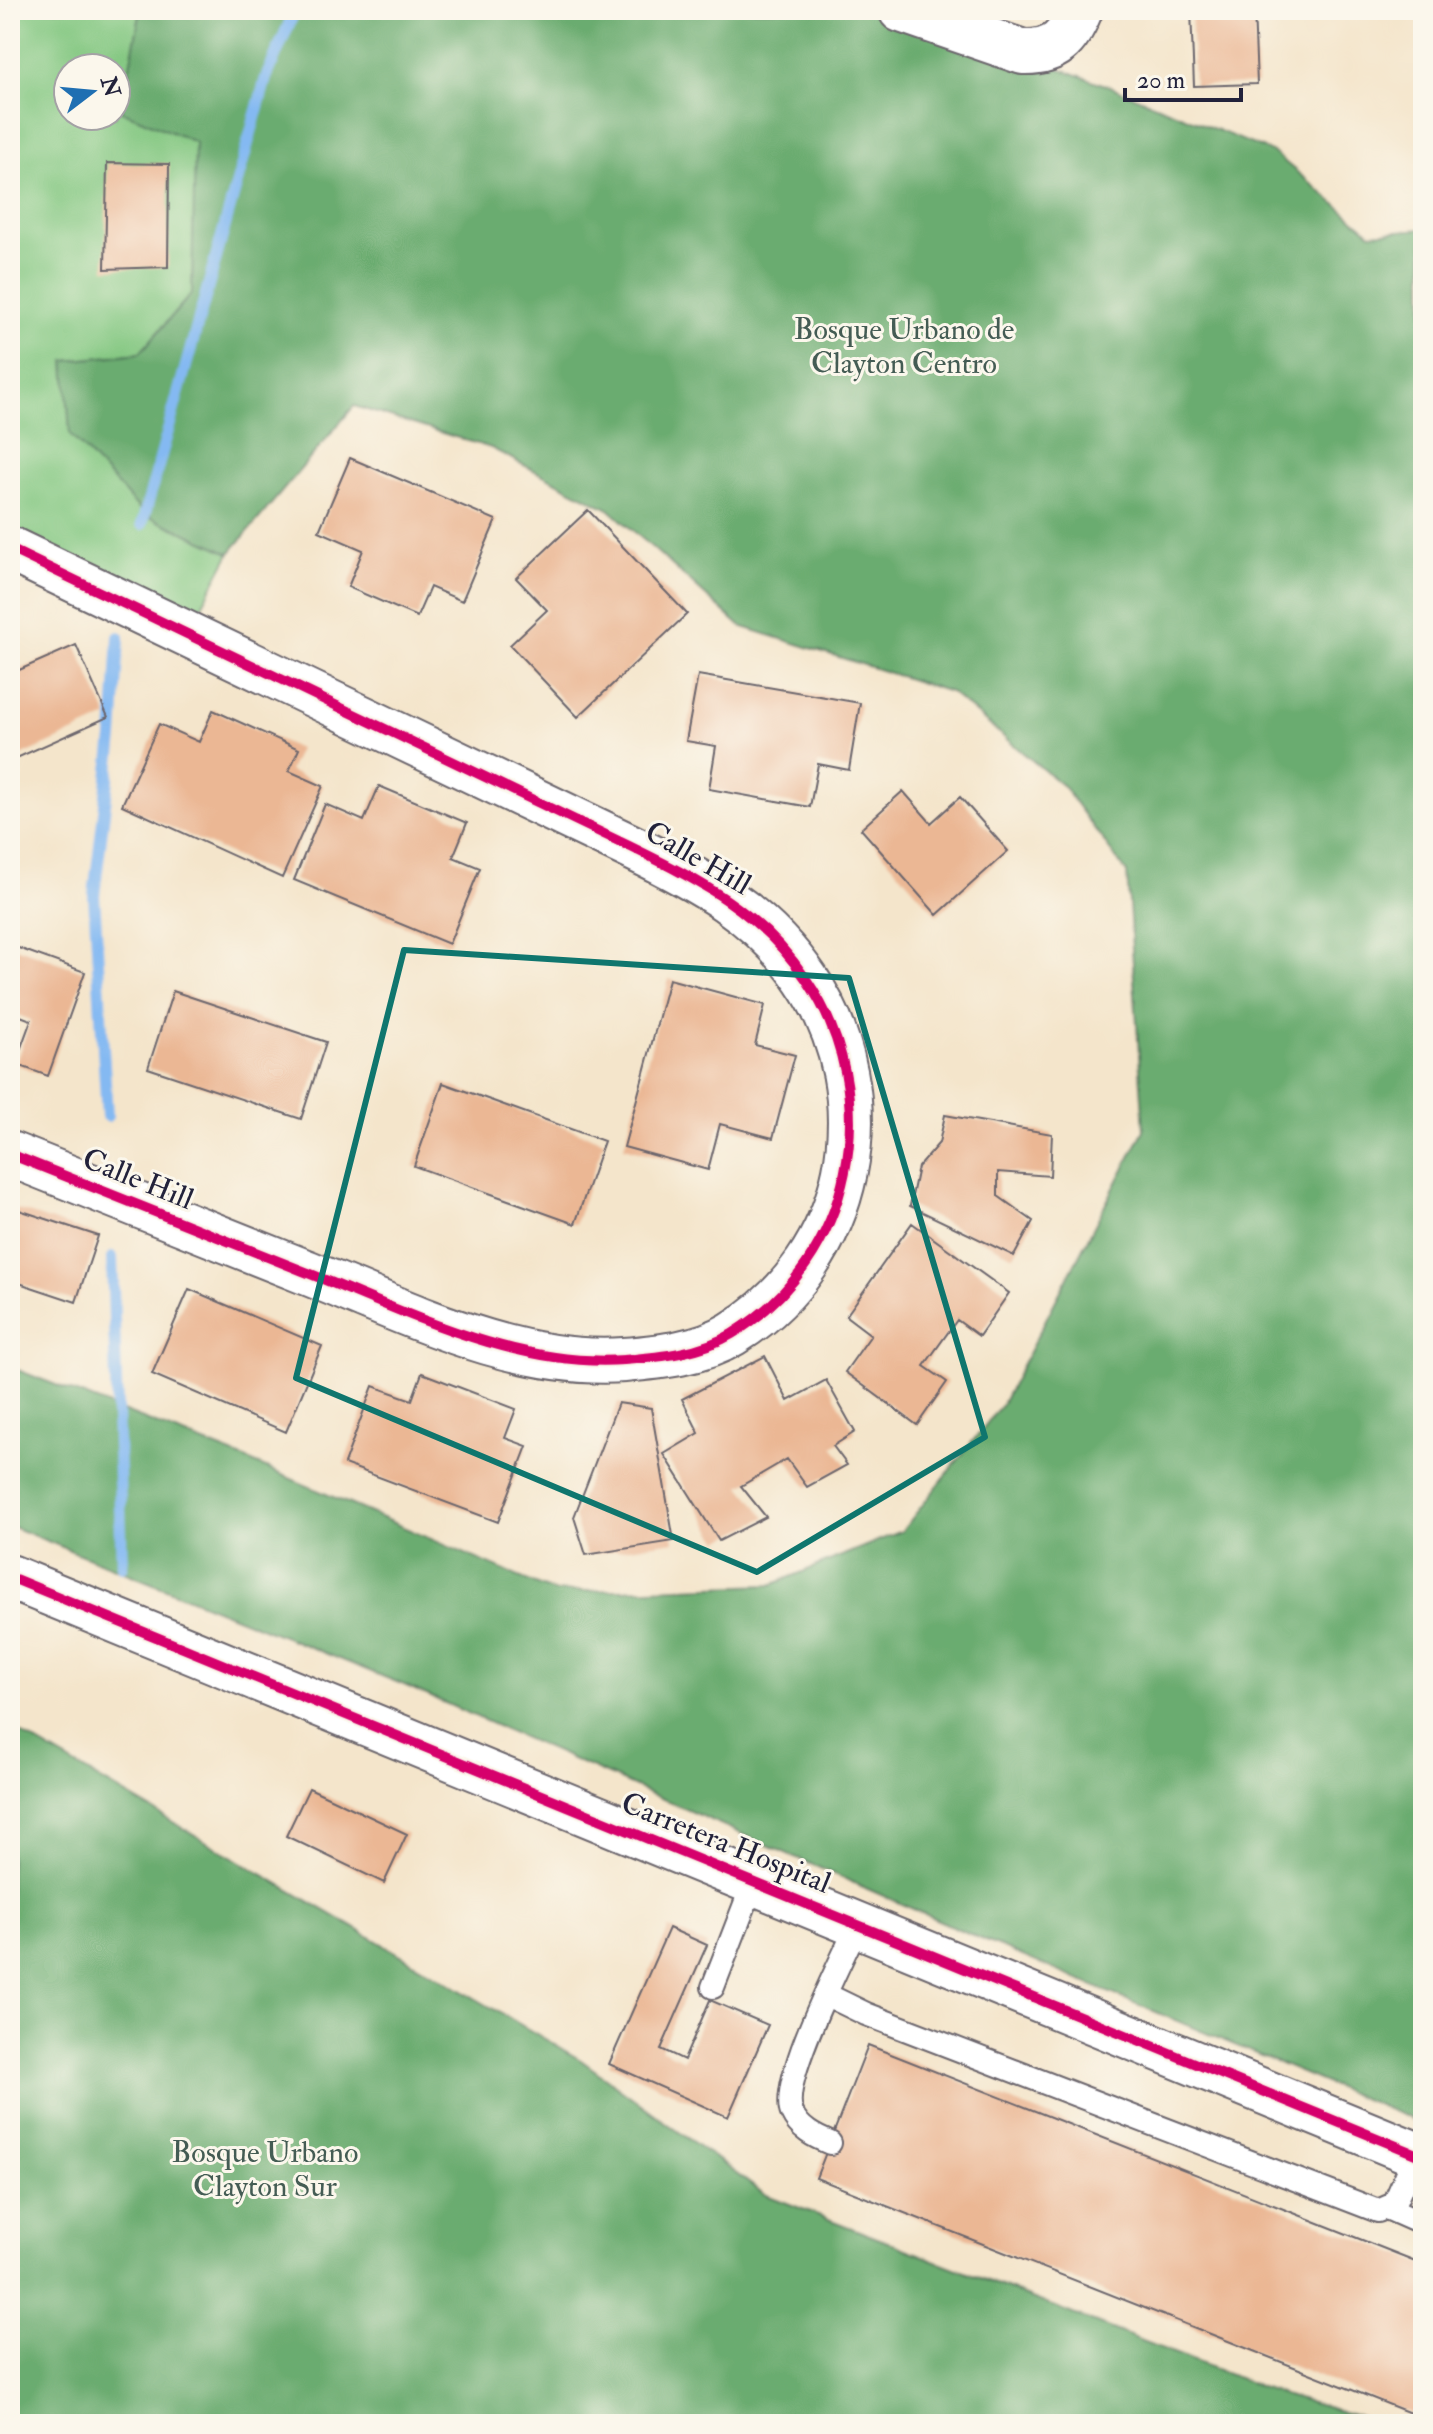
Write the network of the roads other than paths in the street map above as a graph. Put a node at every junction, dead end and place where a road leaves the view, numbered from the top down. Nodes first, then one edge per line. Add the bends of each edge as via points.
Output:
1 (901, 10) edge
2 (1080, 10) edge
3 (10, 549) edge
4 (10, 1154) edge
5 (10, 1577) edge
6 (754, 1881) junction
7 (858, 1924) junction
8 (713, 1987) dead end
9 (827, 1995) junction
10 (830, 2143) dead end
11 (1420, 2155) edge
12 (1389, 2209) junction
13 (1423, 2224) edge

1 - 2 street via 1023,52 1041,52 1059,46
3 - 4 street, Calle Hill via 696,879 751,915 805,977 825,1013 843,1064 850,1131 846,1172 834,1211 793,1286 730,1335 688,1352 621,1360 567,1357 474,1337
5 - 6 street, Carretera Hospital
6 - 7 street, Carretera Hospital
6 - 8 lane
7 - 9 lane
7 - 11 street, Carretera Hospital
9 - 10 lane via 794,2070 789,2103 805,2129
9 - 12 lane via 1378,2211
11 - 12 lane
12 - 13 lane

